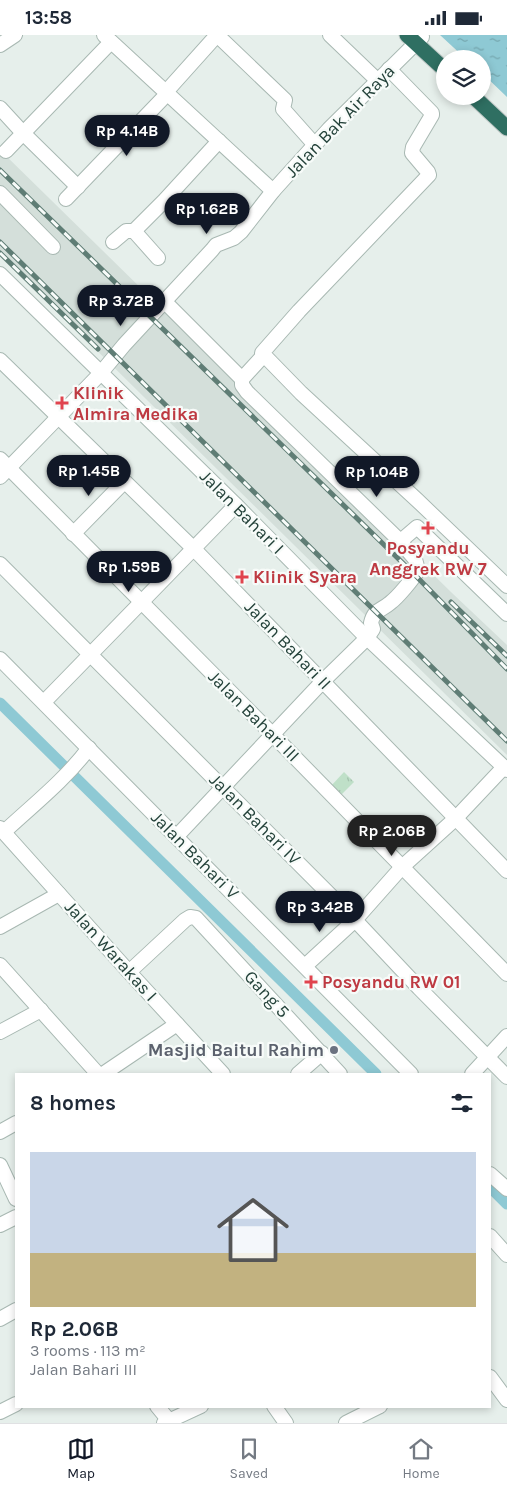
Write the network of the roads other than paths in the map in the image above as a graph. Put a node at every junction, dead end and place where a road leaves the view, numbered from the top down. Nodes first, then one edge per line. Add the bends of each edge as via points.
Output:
1 (15, 35) edge
2 (217, 35) edge
3 (330, 35) edge
4 (108, 38) edge
5 (416, 38) edge
6 (0, 45) edge
7 (436, 52) edge
8 (436, 60) edge
9 (389, 69) junction
10 (378, 80) junction
11 (166, 93) junction
12 (491, 100) edge
13 (483, 105) edge
14 (0, 108) edge
15 (507, 114) edge
16 (507, 128) edge
17 (23, 133) junction
18 (219, 141) junction
19 (316, 145) junction
20 (6, 151) dead end
21 (78, 187) junction
22 (273, 191) junction
23 (0, 193) edge
24 (66, 199) dead end
25 (134, 231) junction
26 (113, 242) dead end
27 (53, 247) dead end
28 (158, 258) dead end
29 (0, 274) edge
30 (165, 302) junction
31 (264, 356) junction
32 (0, 360) edge
33 (100, 374) junction
34 (242, 379) junction
35 (58, 418) junction
36 (3, 468) edge
37 (124, 482) junction
38 (236, 505) junction
39 (430, 514) junction
40 (417, 527) junction
41 (74, 534) junction
42 (398, 539) junction
43 (193, 548) junction
44 (0, 564) edge
45 (507, 586) edge
46 (141, 602) junction
47 (507, 614) edge
48 (367, 638) junction
49 (90, 654) junction
50 (0, 659) edge
51 (323, 681) junction
52 (44, 703) junction
53 (273, 735) junction
54 (89, 748) junction
55 (506, 768) edge
56 (223, 787) junction
57 (456, 819) junction
58 (2, 830) edge
59 (177, 837) junction
60 (402, 867) junction
61 (507, 871) edge
62 (59, 894) junction
63 (355, 920) junction
64 (0, 927) edge
65 (0, 965) edge
66 (305, 967) junction
67 (507, 974) edge
68 (132, 975) junction
69 (41, 1010) junction
70 (177, 1024) junction
71 (0, 1032) edge
72 (507, 1036) edge
73 (322, 1053) junction
74 (486, 1057) junction
75 (97, 1073) edge
76 (104, 1073) edge
77 (222, 1073) edge
78 (299, 1073) edge
79 (339, 1073) edge
80 (410, 1073) edge
81 (473, 1073) edge
82 (507, 1077) edge
83 (15, 1124) edge
84 (0, 1132) edge
85 (0, 1165) edge
86 (491, 1175) edge
87 (507, 1189) edge
88 (15, 1197) edge
89 (15, 1218) edge
90 (0, 1225) edge
91 (491, 1237) edge
92 (507, 1255) edge
93 (15, 1311) edge
94 (0, 1319) edge
95 (491, 1378) edge
96 (507, 1400) edge
97 (15, 1404) edge
98 (158, 1408) edge
99 (197, 1408) edge
100 (275, 1408) edge
101 (377, 1408) edge
102 (0, 1412) edge
103 (356, 1421) edge
104 (168, 1422) edge
105 (286, 1423) edge

1 - 6 street
2 - 11 street
2 - 19 street via 285,100 283,109
3 - 10 street
4 - 11 street, Jalan Bak Air Raya
4 - 17 street
5 - 7 highway
5 - 8 highway
5 - 9 street, Jalan Bak Air Raya
9 - 10 street, Jalan Bak Air Raya
9 - 31 street via 432,112 412,153 428,172 428,177 262,351
10 - 19 street, Jalan Bak Air Raya
11 - 18 street, Jalan Bak Air Raya
11 - 21 street
12 - 15 highway
13 - 16 highway
14 - 17 street
17 - 20 street
17 - 21 street
18 - 22 street, Jalan Bak Air Raya
18 - 25 street
19 - 22 street, Jalan Bak Air Raya
21 - 24 street
22 - 30 street via 241,232 216,245
23 - 27 street
25 - 26 street via 126,231
25 - 28 street
29 - 33 street, Jalan Bahari I
30 - 33 street
30 - 34 street
31 - 34 street
31 - 39 street
32 - 35 street, Jalan Bahari II
33 - 35 street
33 - 38 street, Jalan Bahari I
34 - 42 street via 242,385 248,392
35 - 36 street
35 - 37 street, Jalan Bahari II
36 - 41 street, Jalan Bahari III
37 - 41 street
37 - 43 street, Jalan Bahari II
38 - 43 street
38 - 48 street, Jalan Bahari I
39 - 40 street
39 - 45 street
40 - 42 street via 403,539
40 - 47 street
41 - 46 street, Jalan Bahari III
42 - 48 street via 415,559 418,570 390,603 376,611 371,623 373,629
43 - 46 street
43 - 51 street, Jalan Bahari II
44 - 49 street, Jalan Bahari IV
46 - 49 street
46 - 53 street, Jalan Bahari III
48 - 51 street
48 - 55 street, Jalan Bahari I
49 - 52 street
49 - 56 street, Jalan Bahari IV
50 - 52 street, Jalan Bahari V
51 - 53 street
51 - 57 street, Jalan Bahari II
52 - 54 street, Jalan Bahari V
53 - 56 street
53 - 60 street, Jalan Bahari III
54 - 58 street via 65,776
54 - 59 street, Jalan Bahari V
55 - 57 street
56 - 59 street
56 - 63 street, Jalan Bahari IV
57 - 60 street
57 - 61 street, Jalan Bahari II
58 - 62 street, Jalan Warakas I
59 - 66 street, Jalan Bahari V
60 - 63 street
60 - 67 street, Jalan Bahari III
62 - 64 street
62 - 68 street, Jalan Warakas I
63 - 66 street
63 - 74 street, Jalan Bahari IV
65 - 69 street
66 - 80 street, Jalan Bahari V
68 - 70 street, Jalan Warakas I
68 - 73 street, Gang 5 via 185,920 195,918
69 - 71 street
69 - 75 street
70 - 76 street
70 - 77 street, Jalan Warakas I
72 - 74 street
73 - 78 street
73 - 79 street, Gang 5
74 - 81 street
74 - 82 street, Jalan Bahari IV
83 - 84 street
85 - 88 street
86 - 87 street
89 - 90 street
91 - 92 street
93 - 94 street
95 - 96 street
97 - 102 street
98 - 104 street
99 - 104 street
100 - 105 street
101 - 103 street

